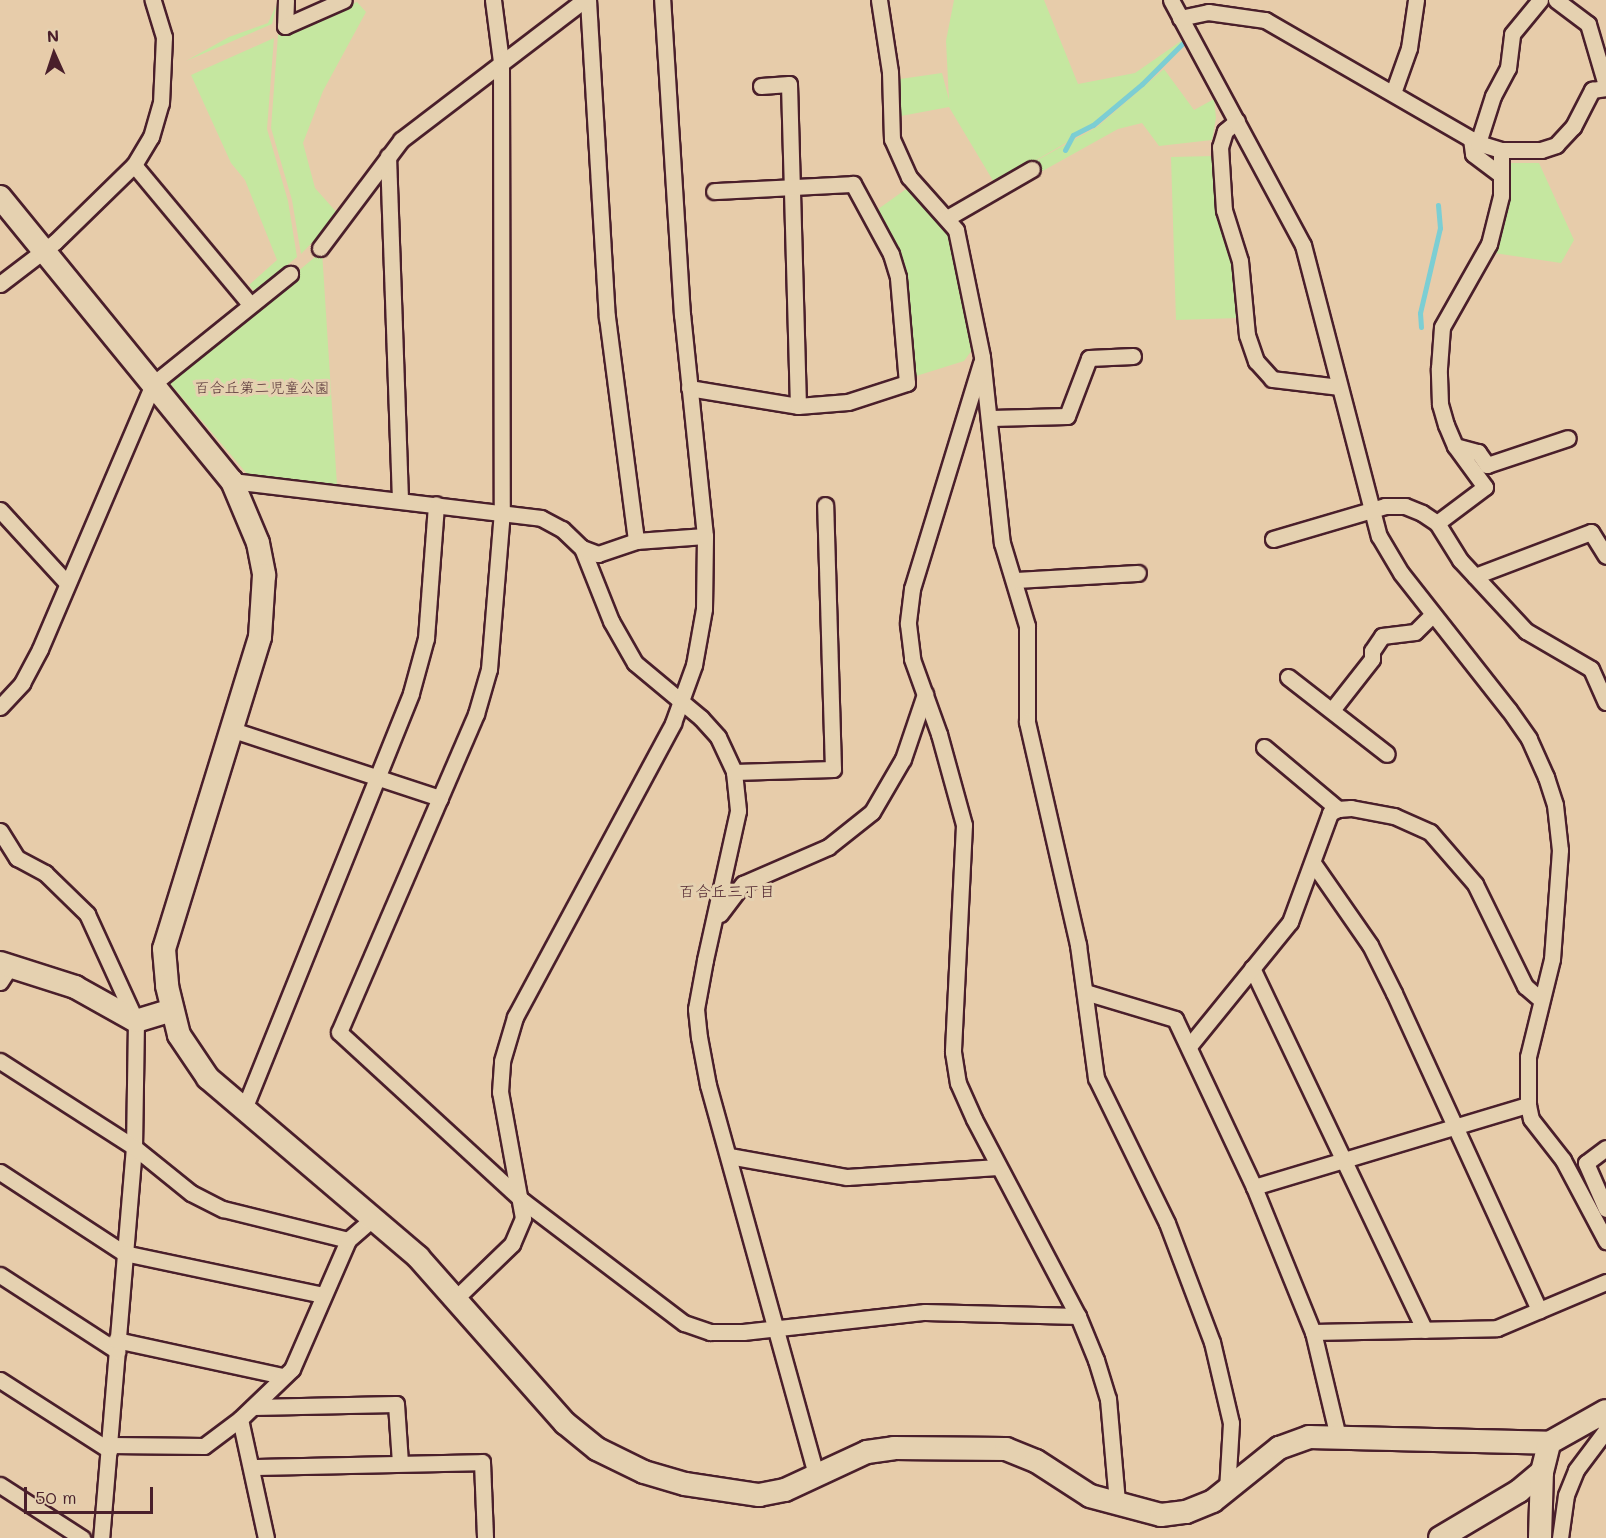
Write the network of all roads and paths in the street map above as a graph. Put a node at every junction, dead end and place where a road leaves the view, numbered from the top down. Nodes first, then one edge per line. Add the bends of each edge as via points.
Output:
1 (153, 0) edge
2 (286, 0) edge
3 (345, 0) edge
4 (493, 0) edge
5 (586, 0) edge
6 (662, 0) edge
7 (879, 0) edge
8 (1171, 0) edge
9 (1416, 0) edge
10 (1540, 0) edge
11 (1556, 0) edge
12 (1180, 18) junction
13 (501, 62) junction
14 (761, 86) dead end
15 (1606, 86) edge
16 (1393, 93) junction
17 (1237, 121) junction
18 (1474, 141) junction
19 (1501, 150) junction
20 (388, 156) junction
21 (134, 165) junction
22 (1032, 169) dead end
23 (1501, 175) junction
24 (792, 187) junction
25 (714, 191) dead end
26 (0, 197) edge
27 (947, 218) junction
28 (320, 248) dead end
29 (43, 251) junction
30 (290, 274) dead end
31 (0, 284) edge
32 (250, 304) junction
33 (1133, 356) dead end
34 (982, 357) junction
35 (153, 384) junction
36 (1339, 387) junction
37 (689, 388) junction
38 (798, 406) junction
39 (991, 418) junction
40 (1568, 438) dead end
41 (1455, 446) junction
42 (232, 482) junction
43 (400, 500) junction
44 (436, 504) junction
45 (825, 505) dead end
46 (0, 510) edge
47 (502, 511) junction
48 (1370, 511) junction
49 (1437, 523) junction
50 (705, 536) junction
51 (1273, 539) dead end
52 (636, 541) junction
53 (582, 548) junction
54 (1606, 556) edge
55 (1138, 573) dead end
56 (1475, 576) junction
57 (1015, 580) junction
58 (67, 583) junction
59 (1433, 614) junction
60 (1288, 677) dead end
61 (925, 694) junction
62 (683, 702) junction
63 (1606, 702) edge
64 (0, 707) edge
65 (1332, 711) junction
66 (233, 730) junction
67 (1264, 747) dead end
68 (1388, 754) dead end
69 (734, 772) junction
70 (378, 778) junction
71 (440, 798) junction
72 (1338, 809) junction
73 (0, 831) edge
74 (1313, 863) junction
75 (714, 924) junction
76 (1252, 968) junction
77 (4, 970) edge
78 (1085, 993) junction
79 (1540, 999) junction
80 (171, 1010) junction
81 (136, 1021) junction
82 (1190, 1045) junction
83 (0, 1061) edge
84 (1527, 1105) junction
85 (244, 1109) junction
86 (1454, 1127) junction
87 (134, 1147) junction
88 (1606, 1148) edge
89 (729, 1156) junction
90 (1344, 1160) junction
91 (998, 1167) junction
92 (0, 1172) edge
93 (1254, 1187) junction
94 (523, 1201) junction
95 (1606, 1209) edge
96 (374, 1217) junction
97 (348, 1240) junction
98 (1606, 1240) edge
99 (124, 1253) junction
100 (0, 1275) edge
101 (1606, 1282) edge
102 (324, 1295) junction
103 (454, 1300) junction
104 (1539, 1310) junction
105 (1078, 1316) junction
106 (774, 1328) junction
107 (1425, 1330) junction
108 (1313, 1332) junction
109 (116, 1345) junction
110 (282, 1376) junction
111 (0, 1380) edge
112 (253, 1407) junction
113 (1606, 1412) edge
114 (240, 1419) junction
115 (1338, 1437) junction
116 (1549, 1443) junction
117 (110, 1448) junction
118 (400, 1462) junction
119 (252, 1467) junction
120 (1542, 1472) junction
121 (816, 1474) junction
122 (0, 1485) edge
123 (1227, 1490) junction
124 (1117, 1502) junction
125 (82, 1538) edge
126 (101, 1538) edge
127 (266, 1538) edge
128 (485, 1538) edge
129 (1440, 1538) edge
130 (1540, 1538) edge
131 (1560, 1538) edge

1 - 21 street via 164,37 161,104 151,136
2 - 3 street via 285,26
4 - 13 street
5 - 13 street
5 - 52 street via 607,316
6 - 37 street
7 - 27 street via 891,83 892,140 909,177
8 - 12 street
9 - 16 street via 1409,48
10 - 18 street via 1512,34 1508,68
11 - 15 street via 1588,24
12 - 16 street via 1208,12 1265,20
12 - 17 street
13 - 20 street via 401,140
13 - 47 street
14 - 24 street via 789,84
15 - 19 street via 1592,90 1573,127 1556,145 1541,150
16 - 18 street
17 - 36 street via 1303,245 1321,300
17 - 36 street via 1225,131 1220,147 1224,210 1240,261 1247,335 1256,361 1272,379
18 - 19 street
18 - 23 street via 1473,154
19 - 23 street
20 - 28 street
20 - 43 street
21 - 29 street
21 - 32 street
22 - 27 street
23 - 41 street via 1501,196 1489,244 1442,327 1440,404
24 - 25 street
24 - 38 street
24 - 38 street via 853,184 891,254 898,277 907,383 848,402
26 - 29 street
27 - 34 street via 956,230
29 - 31 street
29 - 35 street
30 - 32 street
32 - 35 street
33 - 39 street via 1089,358 1067,416
34 - 39 street
34 - 61 street via 912,589 908,624 912,659
35 - 42 street
35 - 58 street
36 - 48 street
37 - 38 street
37 - 50 street
39 - 57 street via 1002,543
40 - 41 street via 1487,465 1478,452
41 - 49 street via 1485,487
42 - 43 street
42 - 66 street via 258,543 264,609
43 - 44 street
44 - 47 street
44 - 70 street via 426,638 411,693
45 - 69 street via 833,770
46 - 58 street
47 - 53 street via 541,518 562,529
47 - 71 street via 489,669 476,714
48 - 49 street via 1405,506
48 - 51 street
48 - 59 street via 1401,573
49 - 56 street
50 - 52 street
50 - 62 street via 704,609
52 - 53 street via 598,554
53 - 62 street via 620,640 635,663
54 - 56 street via 1591,532
55 - 57 street
56 - 63 street via 1526,631 1591,669
57 - 78 street via 1027,627 1028,722
58 - 64 street via 22,683
59 - 65 street via 1415,632 1382,636 1372,651 1372,659
59 - 79 street via 1529,739 1555,805 1560,850 1556,920 1552,959
60 - 65 street
61 - 75 street via 903,759 872,812 828,847 743,884
61 - 91 street via 964,825 953,1052 958,1083
62 - 69 street via 718,737
62 - 94 street via 515,1017 502,1061 500,1092
65 - 68 street
66 - 70 street
66 - 80 street via 164,949
67 - 72 street
69 - 75 street via 738,811
70 - 71 street
70 - 85 street
71 - 94 street via 339,1032
72 - 74 street via 1330,813
72 - 79 street via 1394,816 1430,831 1475,884 1525,986
73 - 81 street via 17,858 45,873 87,914
74 - 76 street via 1290,922
74 - 86 street via 1370,945
75 - 89 street via 696,1009 708,1085
76 - 82 street
76 - 90 street
77 - 81 street via 75,987
78 - 82 street via 1175,1019
78 - 123 street via 1095,1078 1167,1223 1212,1342 1231,1423
79 - 84 street via 1528,1057
80 - 81 street
80 - 85 street via 185,1048 208,1078
81 - 87 street
82 - 93 street
83 - 87 street
84 - 86 street
84 - 98 street via 1531,1119 1563,1160
85 - 96 street
86 - 90 street
86 - 104 street
87 - 97 street via 191,1193 223,1209
87 - 99 street
88 - 95 street via 1586,1163
89 - 91 street via 847,1177
89 - 106 street
90 - 93 street
90 - 107 street
91 - 105 street
92 - 99 street
93 - 108 street
94 - 103 street via 523,1218 512,1244
94 - 106 street via 684,1323 710,1332
96 - 97 street
96 - 103 street via 418,1257
97 - 102 street
99 - 102 street
99 - 109 street
100 - 109 street
101 - 104 street
102 - 110 street via 302,1353
103 - 121 street via 565,1422 597,1449 644,1472 728,1493 759,1495 785,1490
104 - 107 street via 1497,1328
105 - 106 street via 925,1312
105 - 124 street via 1108,1399
106 - 121 street
107 - 108 street
108 - 115 street
109 - 110 street
109 - 117 street
110 - 112 street
111 - 117 street
112 - 114 street
112 - 118 street via 396,1404
113 - 116 street
113 - 131 street via 1606,1430 1576,1470 1566,1495
114 - 117 street via 204,1446
114 - 119 street
115 - 116 street
115 - 123 street via 1309,1437 1279,1448
116 - 120 street
117 - 126 street
118 - 119 street
118 - 128 street via 482,1462
119 - 127 street
120 - 129 street via 1519,1491
120 - 130 street
121 - 124 street via 867,1452 894,1448 1006,1449 1029,1456 1090,1496
122 - 125 street
123 - 124 street via 1214,1502 1186,1512 1161,1515

